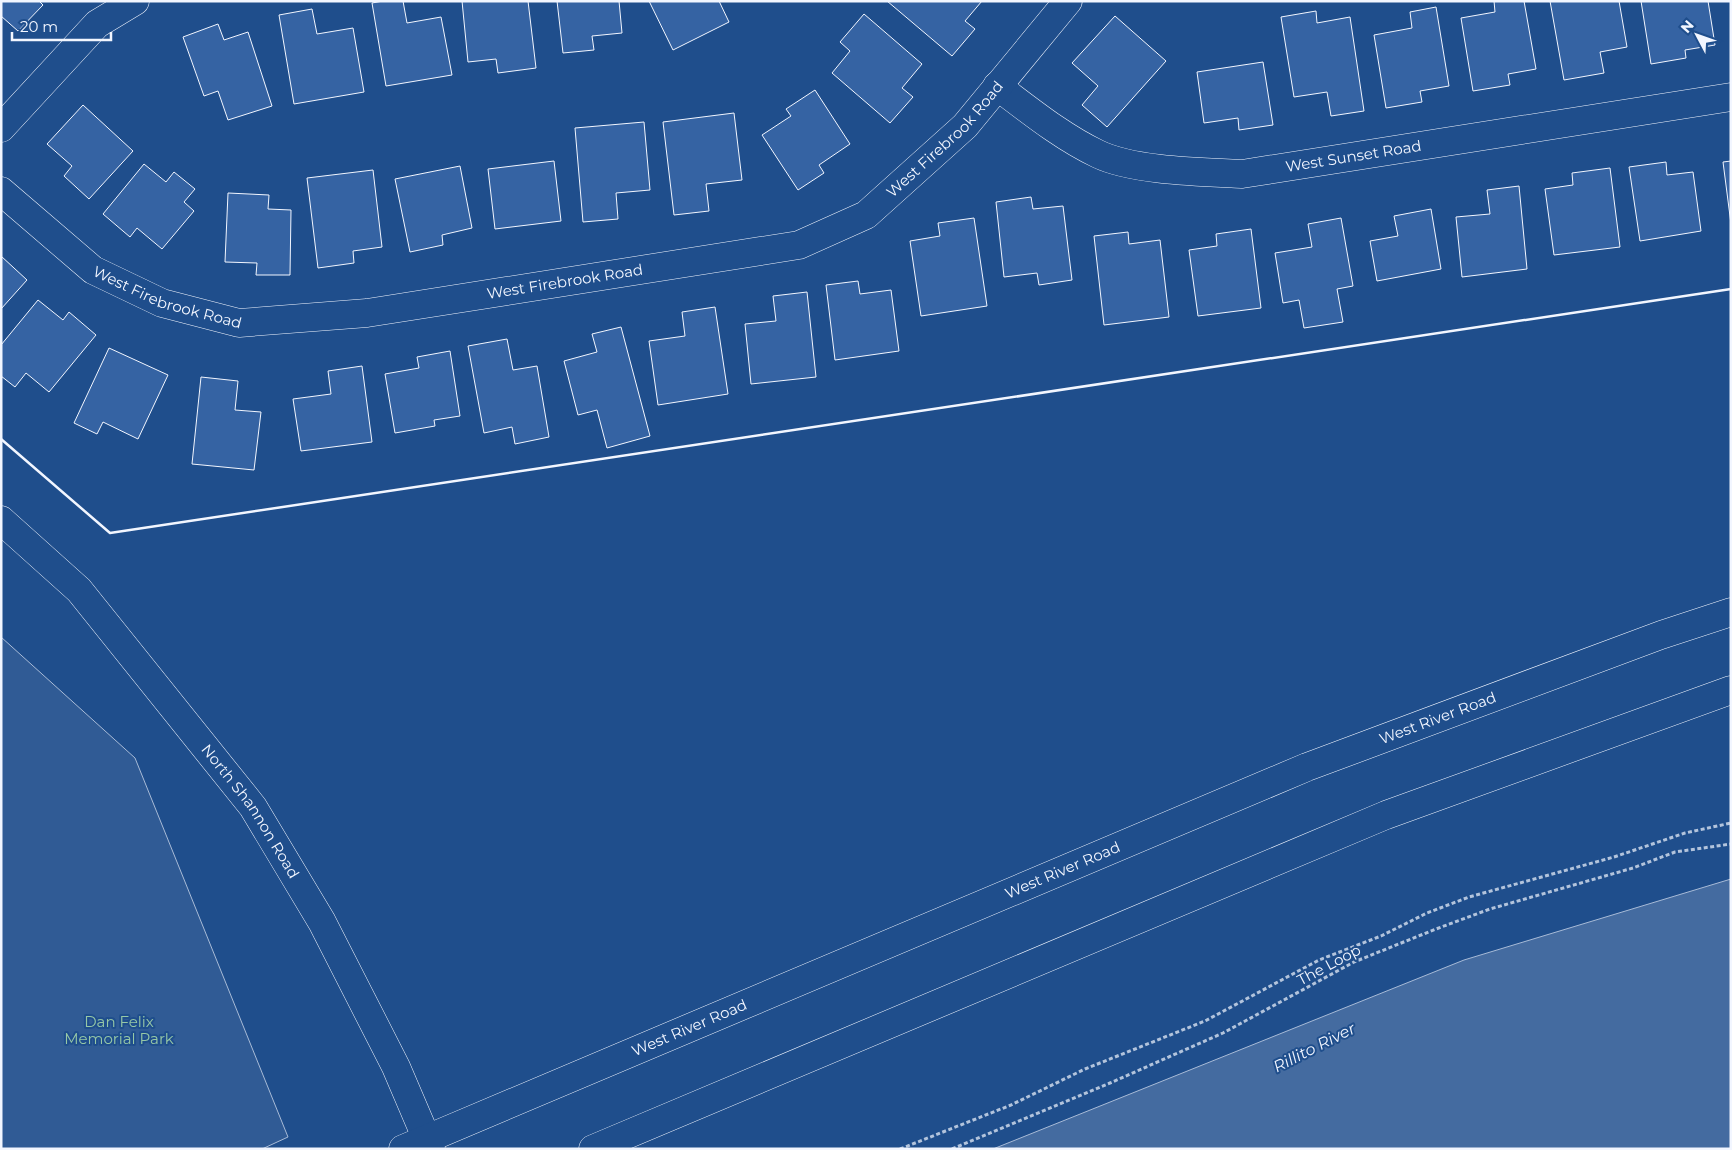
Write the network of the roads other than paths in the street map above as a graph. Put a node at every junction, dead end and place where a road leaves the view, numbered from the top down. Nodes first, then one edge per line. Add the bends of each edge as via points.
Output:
1 (135, 1) edge
2 (1068, 1) edge
3 (997, 86) junction
4 (1731, 97) edge
5 (1, 128) edge
6 (1, 191) edge
7 (1, 520) edge
8 (1731, 612) edge
9 (1731, 690) edge
10 (420, 1145) edge
11 (592, 1149) edge

1 - 5 street via 98,24
2 - 3 street, West Firebrook Road
3 - 4 street, West Sunset Road via 1099,155 1178,171 1242,174
3 - 6 street, West Firebrook Road via 964,126 866,215 800,245 368,313 239,323 162,303 93,270
7 - 10 street, North Shannon Road via 80,590 253,807 322,922 396,1067
8 - 10 street, West River Road via 1307,767
9 - 11 street via 1386,815

